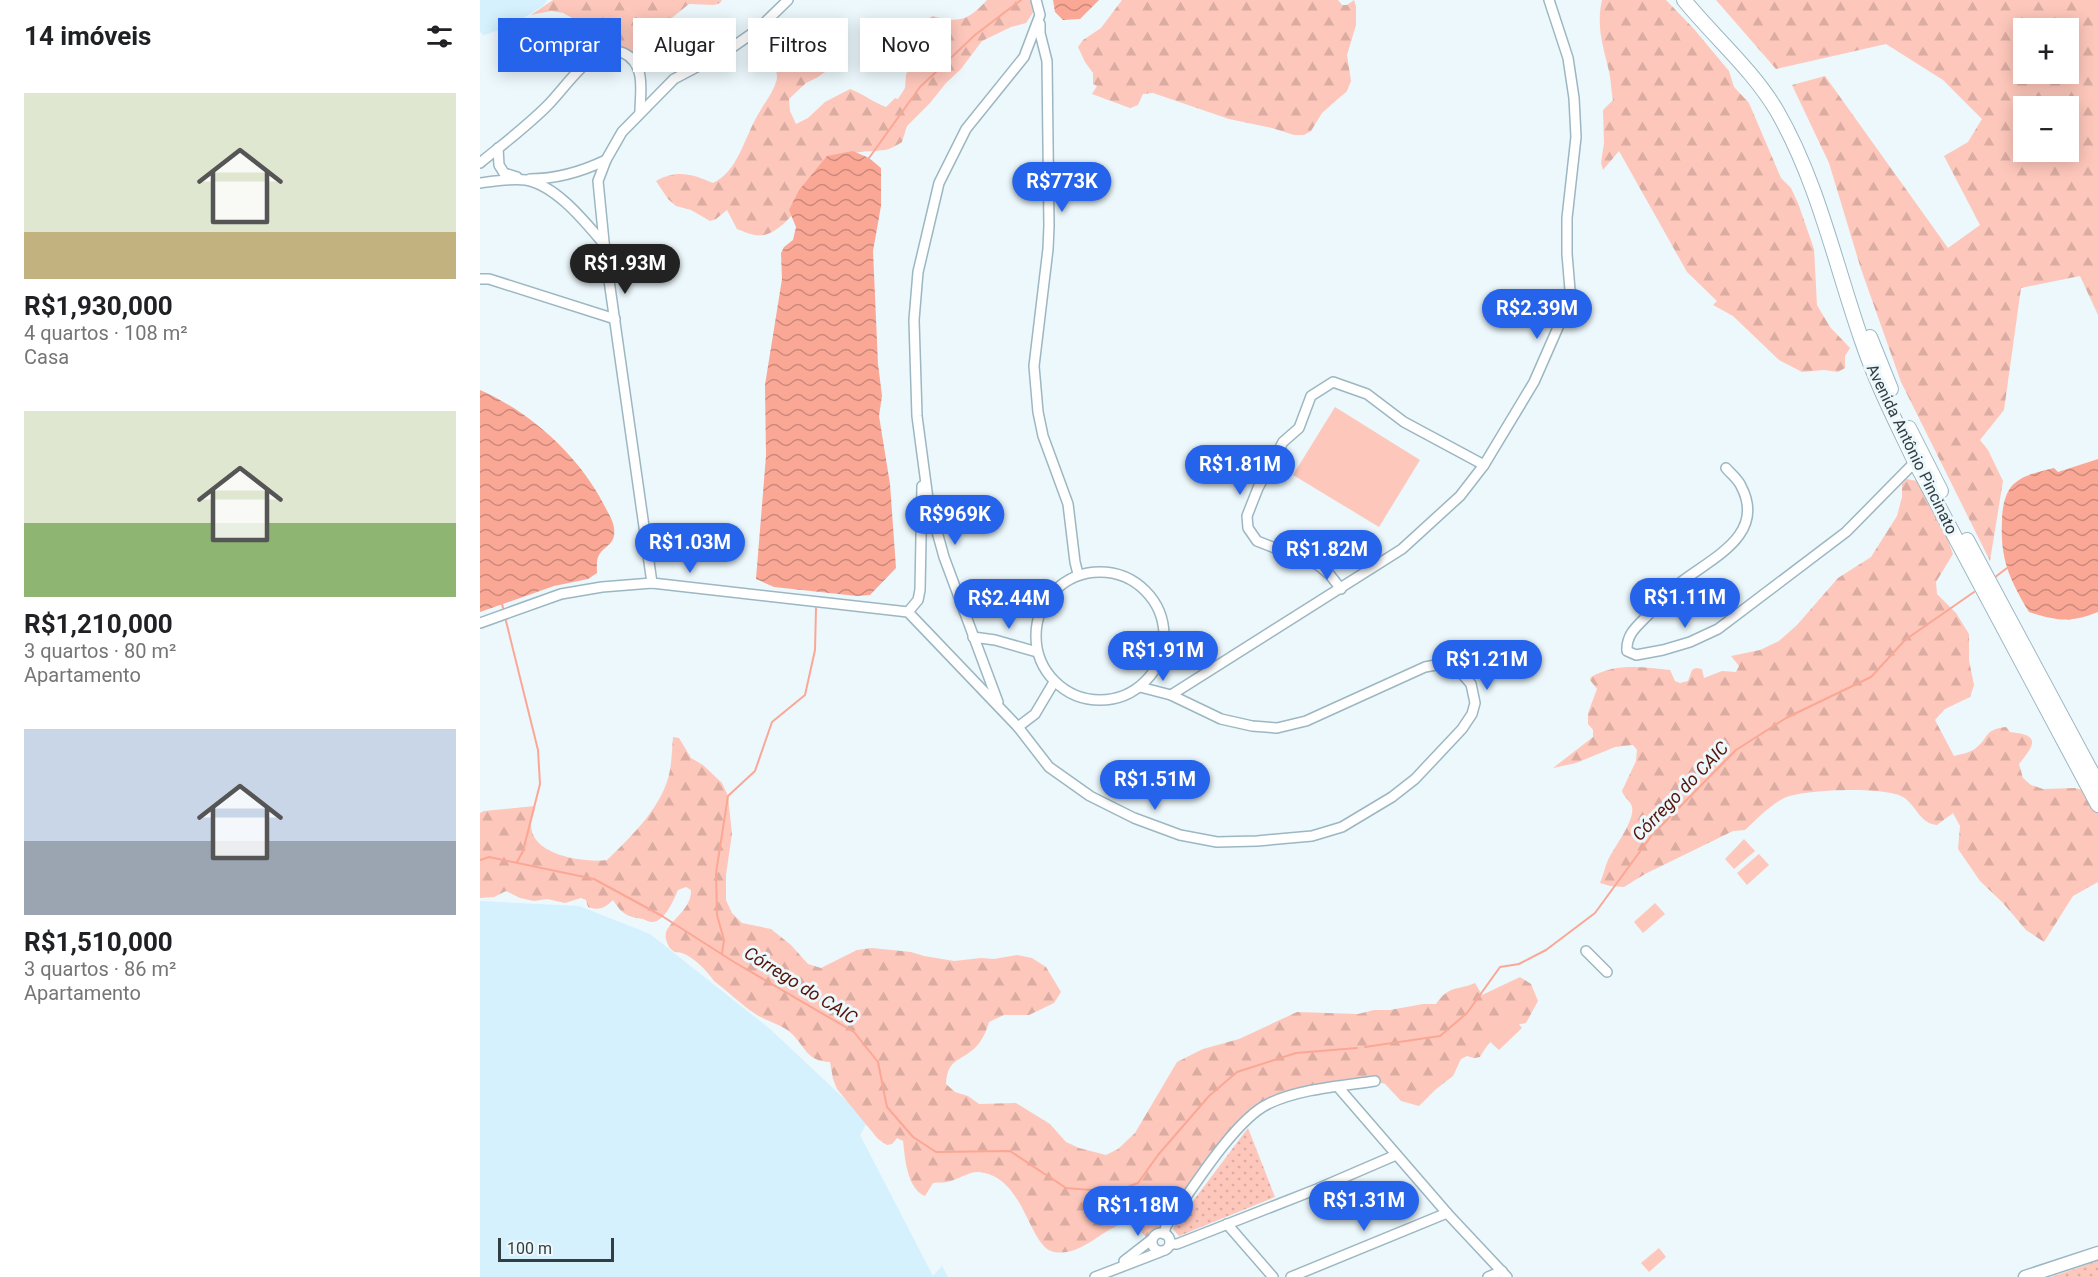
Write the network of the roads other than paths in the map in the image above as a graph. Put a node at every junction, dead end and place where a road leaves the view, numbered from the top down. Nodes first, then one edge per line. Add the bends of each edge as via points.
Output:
1 (788, 0) edge
2 (1036, 0) edge
3 (1549, 0) edge
4 (1684, 0) edge
5 (1695, 0) edge
6 (1040, 15) junction
7 (1030, 44) junction
8 (1043, 47) junction
9 (640, 113) junction
10 (498, 148) junction
11 (606, 160) junction
12 (480, 164) edge
13 (523, 180) junction
14 (480, 183) edge
15 (604, 244) junction
16 (480, 279) edge
17 (615, 319) junction
18 (922, 459) junction
19 (1915, 462) junction
20 (1484, 465) junction
21 (1726, 468) dead end
22 (1078, 574) junction
23 (652, 583) junction
24 (1341, 589) junction
25 (908, 612) junction
26 (480, 623) edge
27 (973, 637) junction
28 (1037, 652) junction
29 (1054, 682) junction
30 (1140, 687) junction
31 (1171, 695) junction
32 (999, 707) junction
33 (1018, 727) junction
34 (2098, 784) edge
35 (2098, 805) edge
36 (1586, 951) dead end
37 (1608, 973) dead end
38 (1375, 1081) dead end
39 (1338, 1087) junction
40 (1396, 1155) junction
41 (1447, 1213) junction
42 (1227, 1224) junction
43 (1164, 1233) junction
44 (1151, 1240) junction
45 (1170, 1244) junction
46 (1160, 1252) junction
47 (2098, 1253) edge
48 (1115, 1268) junction
49 (1505, 1274) edge
50 (1095, 1277) edge
51 (1273, 1277) edge
52 (1291, 1277) edge
53 (1488, 1277) edge
54 (2025, 1277) edge

1 - 9 street via 728,51 674,79
2 - 6 street
3 - 20 street via 1568,58 1574,98 1576,137 1567,218 1570,290 1563,316 1533,382
4 - 19 main road, Avenida Antônio Pincinato via 1752,74 1777,111 1818,203 1870,365
5 - 34 main road, Avenida Antônio Pincinato via 1768,82 1789,116 1825,195 1871,341 1894,399
6 - 7 street
6 - 8 street
7 - 8 street
7 - 18 street via 1024,57 966,129 939,183 918,272 915,320 915,384
8 - 22 street via 1048,81 1048,249 1034,366 1040,426 1068,504
9 - 10 street via 640,74 623,52 609,50 595,56 547,106
9 - 11 street via 622,132
10 - 12 street
10 - 13 street via 504,173
11 - 13 street via 560,177
11 - 15 street via 598,181
13 - 14 street
13 - 15 street via 537,183 570,206
15 - 17 street
16 - 17 street
17 - 23 street
18 - 25 street via 920,590 918,600
18 - 27 street via 944,557
19 - 21 street via 1846,532 1718,629 1663,650 1636,655 1627,651 1626,641 1633,631 1675,587 1733,544 1748,522 1741,485
19 - 35 main road, Avenida Antônio Pincinato
20 - 24 street via 1460,496 1402,549
20 - 24 street via 1404,422 1367,394 1333,382 1311,396 1299,428 1283,442 1258,488 1247,516 1248,528 1257,540 1318,566
22 - 28 street via 1061,583 1039,614
22 - 30 street via 1118,573 1151,596 1161,614 1165,634 1162,654 1154,672
23 - 25 street
23 - 26 street via 561,594
24 - 31 street
25 - 32 street
27 - 28 street
27 - 32 street
28 - 29 street
29 - 30 street via 1087,699 1124,696
29 - 33 street via 1035,714
30 - 31 street
31 - 33 street via 1221,718 1278,728 1306,721 1425,667 1441,664 1457,668 1471,684 1475,703 1472,714 1451,743 1392,797 1342,827 1312,836 1257,841 1217,842 1180,835 1134,818 1090,796 1049,767
32 - 33 street
36 - 37 street
38 - 39 street
39 - 40 street
39 - 43 street via 1289,1096 1252,1114 1204,1172
40 - 41 street
40 - 42 street
41 - 49 street
41 - 52 street
42 - 45 street
42 - 51 street
43 - 44 street
43 - 45 street
44 - 46 street via 1152,1247
44 - 48 street
45 - 46 street
46 - 48 street
47 - 54 main road
48 - 50 street
49 - 53 street

